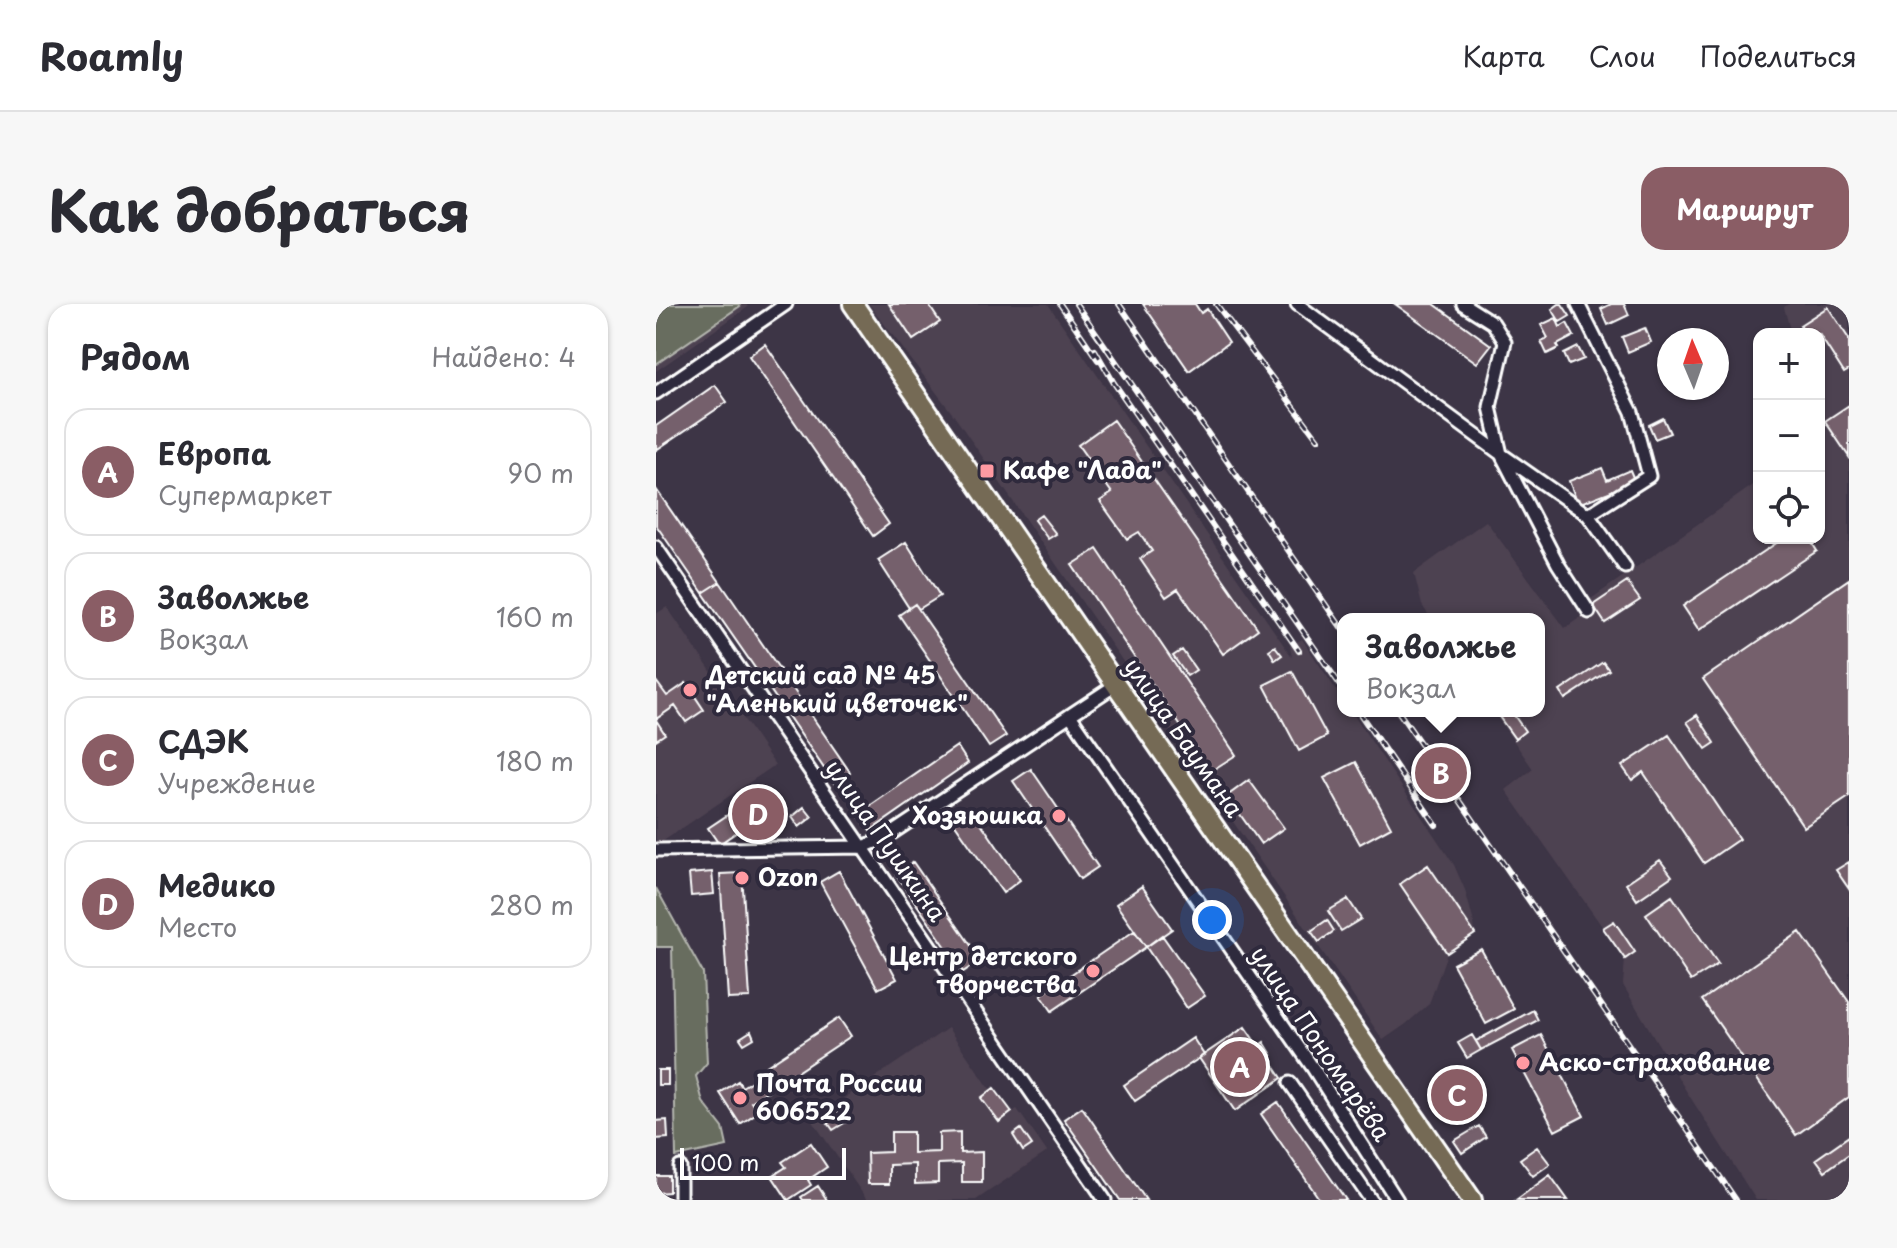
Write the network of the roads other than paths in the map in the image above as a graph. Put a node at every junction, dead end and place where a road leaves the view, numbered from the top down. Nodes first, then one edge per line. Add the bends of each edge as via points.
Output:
1 (786, 304) edge
2 (853, 304) edge
3 (1297, 304) edge
4 (1463, 304) edge
5 (1578, 304) edge
6 (656, 393) edge
7 (1501, 454) junction
8 (1588, 515) junction
9 (656, 547) edge
10 (1625, 567) dead end
11 (1589, 612) dead end
12 (1117, 684) junction
13 (1070, 715) junction
14 (863, 847) junction
15 (656, 850) edge
16 (1290, 1083) dead end
17 (680, 1167) dead end
18 (680, 1200) edge
19 (1105, 1200) edge
20 (1371, 1200) edge
21 (1397, 1200) edge
22 (1472, 1200) edge

1 - 6 street
2 - 12 main road, улица Баумана
3 - 7 street
4 - 7 street via 1493,323 1505,342 1490,407
5 - 8 street via 1632,412 1649,476
7 - 8 street
7 - 11 street
8 - 10 street
9 - 14 street, улица Пушкина
12 - 13 street
12 - 22 main road, улица Баумана
13 - 14 street via 883,839
13 - 21 street, улица Пономарёва via 1313,1068
14 - 15 street
14 - 19 street, улица Пушкина
16 - 20 street, улица Пономарёва
17 - 18 street

